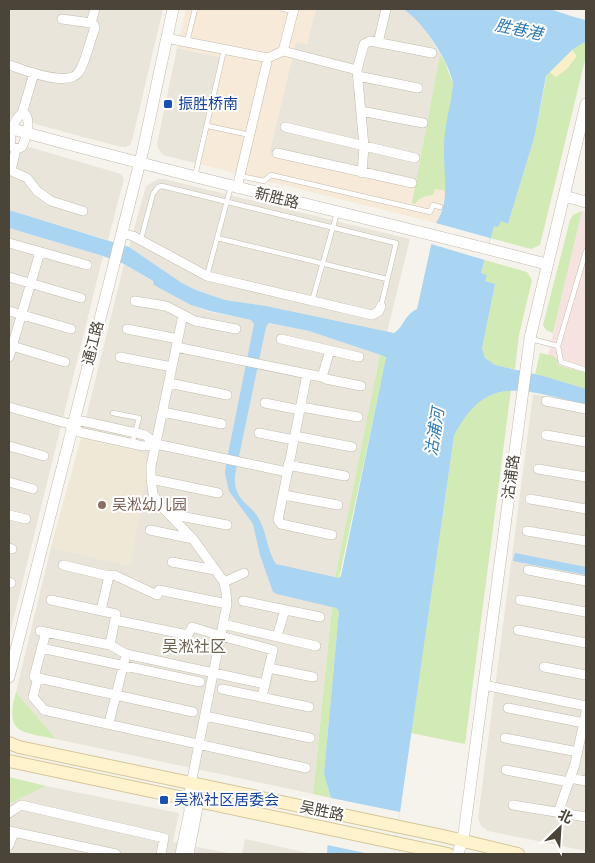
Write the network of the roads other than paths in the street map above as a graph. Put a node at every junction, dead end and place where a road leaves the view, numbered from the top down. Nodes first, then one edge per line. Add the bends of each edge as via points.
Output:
1 (95, 9) edge
2 (173, 9) edge
3 (195, 9) edge
4 (283, 9) edge
5 (386, 9) edge
6 (294, 10) edge
7 (62, 19) dead end
8 (91, 23) junction
9 (166, 38) junction
10 (187, 42) junction
11 (378, 43) junction
12 (224, 50) junction
13 (283, 51) junction
14 (432, 53) dead end
15 (268, 58) junction
16 (9, 65) edge
17 (357, 73) junction
18 (36, 74) junction
19 (418, 88) dead end
20 (586, 104) edge
21 (361, 111) junction
22 (24, 115) junction
23 (423, 123) dead end
24 (208, 126) junction
25 (285, 127) dead end
26 (11, 129) edge
27 (26, 133) junction
28 (250, 135) junction
29 (364, 146) junction
30 (15, 148) junction
31 (277, 153) dead end
32 (415, 158) dead end
33 (140, 164) junction
34 (9, 168) edge
35 (362, 173) junction
36 (240, 176) junction
37 (195, 177) junction
38 (412, 183) dead end
39 (234, 187) junction
40 (564, 196) junction
41 (226, 202) junction
42 (586, 202) edge
43 (440, 207) dead end
44 (83, 211) dead end
45 (337, 213) junction
46 (333, 228) junction
47 (120, 238) junction
48 (217, 238) junction
49 (140, 240) junction
50 (9, 243) edge
51 (586, 251) edge
52 (40, 252) junction
53 (322, 263) junction
54 (546, 264) junction
55 (87, 266) dead end
56 (207, 276) junction
57 (9, 277) edge
58 (387, 279) junction
59 (30, 284) junction
60 (81, 298) dead end
61 (135, 301) dead end
62 (312, 301) junction
63 (381, 306) joint
64 (9, 311) edge
65 (21, 314) junction
66 (183, 315) junction
67 (127, 329) dead end
68 (236, 329) dead end
69 (71, 330) dead end
70 (530, 338) junction
71 (282, 339) dead end
72 (177, 343) junction
73 (10, 346) edge
74 (558, 346) junction
75 (330, 350) junction
76 (359, 356) dead end
77 (9, 357) edge
78 (120, 357) dead end
79 (65, 362) dead end
80 (172, 367) junction
81 (586, 370) edge
82 (307, 374) junction
83 (322, 376) junction
84 (169, 383) junction
85 (361, 386) dead end
86 (228, 395) dead end
87 (546, 401) dead end
88 (265, 403) dead end
89 (9, 407) edge
90 (300, 408) junction
91 (586, 409) edge
92 (162, 412) junction
93 (112, 413) dead end
94 (358, 417) dead end
95 (222, 424) dead end
96 (73, 425) junction
97 (135, 433) junction
98 (259, 433) dead end
99 (546, 435) dead end
100 (294, 438) junction
101 (586, 442) edge
102 (132, 444) junction
103 (156, 444) junction
104 (9, 446) edge
105 (352, 447) dead end
106 (44, 456) dead end
107 (288, 468) junction
108 (538, 469) dead end
109 (345, 476) dead end
110 (586, 477) edge
111 (151, 479) junction
112 (9, 482) edge
113 (33, 489) dead end
114 (218, 493) dead end
115 (284, 495) junction
116 (530, 499) dead end
117 (338, 506) dead end
118 (586, 509) edge
119 (169, 514) junction
120 (9, 515) edge
121 (26, 519) dead end
122 (227, 525) dead end
123 (150, 530) dead end
124 (527, 531) dead end
125 (332, 536) dead end
126 (193, 539) junction
127 (586, 541) edge
128 (172, 562) dead end
129 (63, 565) dead end
130 (215, 570) junction
131 (528, 570) dead end
132 (244, 574) dead end
133 (109, 576) junction
134 (586, 581) edge
135 (224, 582) junction
136 (51, 600) dead end
137 (520, 600) dead end
138 (243, 602) dead end
139 (227, 604) junction
140 (102, 610) junction
141 (285, 610) junction
142 (586, 612) edge
143 (320, 617) dead end
144 (115, 620) junction
145 (223, 624) junction
146 (518, 630) dead end
147 (221, 636) junction
148 (277, 636) junction
149 (586, 643) edge
150 (110, 644) junction
151 (316, 646) dead end
152 (41, 648) junction
153 (126, 654) junction
154 (123, 665) junction
155 (544, 667) dead end
156 (269, 668) junction
157 (213, 674) junction
158 (586, 676) edge
159 (9, 677) edge
160 (313, 677) dead end
161 (38, 678) junction
162 (200, 682) dead end
163 (265, 684) junction
164 (484, 685) junction
165 (222, 689) dead end
166 (116, 694) junction
167 (262, 697) junction
168 (586, 706) edge
169 (310, 707) dead end
170 (508, 708) dead end
171 (193, 712) dead end
172 (205, 716) junction
173 (585, 719) edge
174 (109, 723) junction
175 (310, 738) dead end
176 (505, 738) dead end
177 (9, 743) edge
178 (199, 744) junction
179 (581, 750) edge
180 (9, 760) edge
181 (306, 768) dead end
182 (506, 770) dead end
183 (569, 780) junction
184 (586, 781) edge
185 (191, 783) junction
186 (193, 800) junction
187 (513, 806) dead end
188 (9, 812) edge
189 (558, 813) junction
190 (586, 817) edge
191 (11, 832) edge
192 (462, 841) junction
193 (9, 845) edge
194 (116, 854) edge
195 (161, 854) edge
196 (180, 854) edge
197 (189, 854) edge
198 (448, 854) edge
199 (458, 854) edge
200 (518, 854) edge

1 - 8 street
2 - 9 street, 通江路
3 - 10 lane
4 - 6 lane
5 - 11 street
6 - 13 street
7 - 8 street
8 - 18 street via 95,28 79,72 65,79
9 - 10 street
9 - 33 street, 通江路
10 - 12 street
11 - 14 street
11 - 17 street via 370,41 364,44
12 - 15 street
12 - 24 lane
13 - 15 street
13 - 17 street
15 - 28 street
16 - 18 street
17 - 19 street
17 - 21 street
18 - 22 street
20 - 40 street, 沽浦路
21 - 23 street
21 - 29 street
22 - 26 street via 17,116
22 - 27 street via 28,119
24 - 28 lane
24 - 37 lane
25 - 29 street
26 - 27 street, 新胜路
26 - 30 street via 10,143
27 - 30 street via 22,147
27 - 33 street, 新胜路
28 - 36 street
29 - 32 street
29 - 35 street
30 - 34 street
31 - 35 street
33 - 37 street, 新胜路
33 - 47 street, 通江路
34 - 44 street via 27,178 43,196
35 - 38 street
36 - 39 street
36 - 43 lane via 264,181 271,175 430,212 433,205
37 - 39 street, 新胜路
39 - 41 lane
39 - 45 street, 新胜路
40 - 42 street
40 - 54 street, 沽浦路
41 - 46 lane
41 - 48 lane
41 - 49 lane via 158,187
45 - 46 lane
45 - 54 street, 新胜路
46 - 53 lane
46 - 58 lane via 396,242
47 - 49 street via 133,236
47 - 96 street, 通江路
48 - 53 lane
48 - 56 lane
49 - 56 street
50 - 52 street
51 - 74 lane
52 - 55 street
52 - 59 street
53 - 58 lane
53 - 62 lane
54 - 70 street, 沽浦路
56 - 62 street
57 - 59 street
58 - 63 lane
59 - 60 street
59 - 65 street
61 - 66 street via 166,306
62 - 63 street via 372,315
64 - 65 street
65 - 69 street
65 - 73 street
66 - 68 street via 195,321
66 - 72 street
67 - 72 street
70 - 74 lane
70 - 164 street, 沽浦路
71 - 75 street
72 - 80 street
72 - 82 street
73 - 77 street
73 - 79 street
74 - 81 lane via 561,362
75 - 76 street
75 - 83 street
78 - 80 street
80 - 84 street
82 - 83 street
82 - 90 street
83 - 85 street
84 - 86 street
84 - 92 street
87 - 91 street
88 - 90 street
89 - 96 street
90 - 94 street
90 - 100 street
92 - 95 street
92 - 103 street
93 - 97 lane via 139,418
96 - 97 street via 82,421
96 - 102 street via 79,432
96 - 159 street, 通江路
97 - 102 lane
97 - 103 street via 145,435
98 - 100 street
99 - 101 street
100 - 105 street
100 - 107 street
102 - 103 street
103 - 107 street via 241,462
103 - 111 street
104 - 106 street
107 - 109 street
107 - 115 street
108 - 110 street
111 - 114 street
111 - 119 street via 153,494
112 - 113 street
115 - 117 street
115 - 125 street via 278,520 281,524
116 - 118 street
119 - 122 street
119 - 126 street
120 - 121 street
123 - 126 street
124 - 127 street
126 - 130 street
128 - 130 street
129 - 133 street
130 - 135 street
131 - 134 street
132 - 135 street
133 - 139 street via 114,574 157,595 159,590
133 - 140 street
135 - 139 street
136 - 140 street
137 - 142 street
138 - 141 street
139 - 145 street
140 - 144 street via 116,614
141 - 143 street
141 - 148 street
144 - 147 street via 188,636 192,627
144 - 150 street
145 - 147 street
145 - 148 street
146 - 149 street
147 - 156 street via 273,650
147 - 157 street
148 - 151 street
150 - 152 street via 43,631
150 - 153 street
152 - 154 street
152 - 161 street via 34,677
153 - 154 street
153 - 157 street
154 - 162 street
154 - 166 street
155 - 158 street
156 - 160 street
156 - 163 street
157 - 163 street
157 - 172 street
161 - 166 street
161 - 174 street via 33,696 44,710
163 - 167 street
164 - 168 street
164 - 192 street, 沽浦路
165 - 167 street
166 - 171 street
166 - 174 street
167 - 169 street
170 - 173 street
172 - 175 street
172 - 178 street
173 - 179 street
174 - 178 street
176 - 179 street
177 - 185 main road, 吴胜路
178 - 181 street
178 - 185 street
179 - 183 street
180 - 186 main road, 吴胜路
182 - 183 street
183 - 184 street
183 - 189 street
185 - 186 street
185 - 192 main road, 吴胜路
186 - 196 street
186 - 197 street
186 - 198 main road, 吴胜路
187 - 189 street
188 - 195 street via 21,805 164,838
189 - 190 street
191 - 193 street
191 - 194 street
192 - 199 street, 沽浦路
192 - 200 main road, 吴胜路

